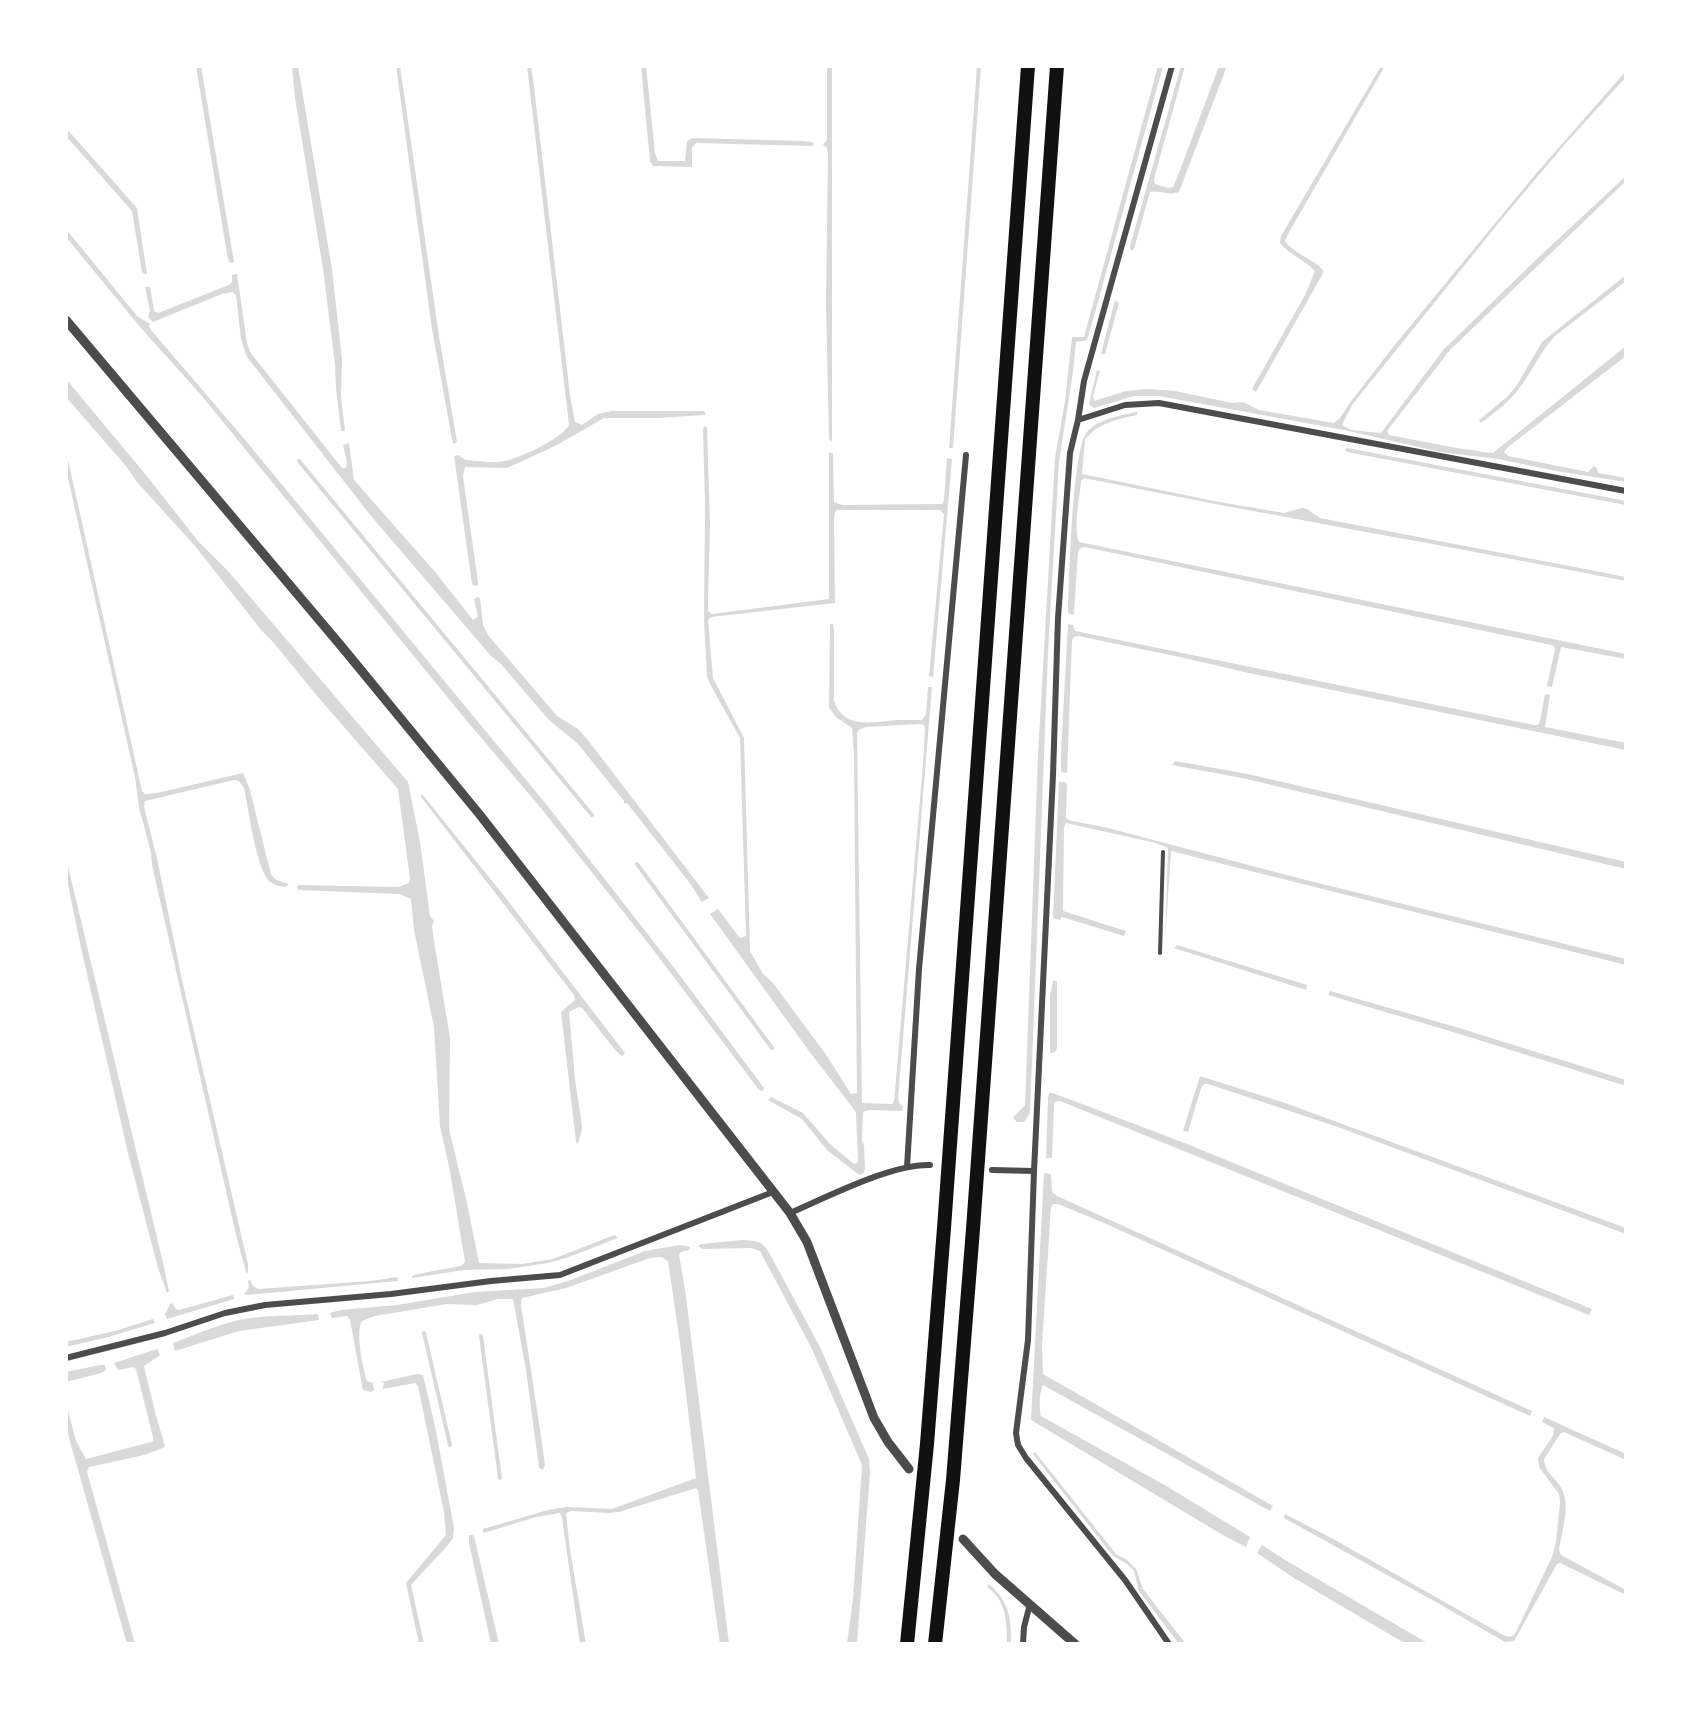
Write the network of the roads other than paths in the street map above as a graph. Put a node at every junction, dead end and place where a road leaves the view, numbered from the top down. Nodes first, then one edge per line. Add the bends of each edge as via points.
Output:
1 (1028, 66) edge
2 (1057, 66) edge
3 (1172, 66) edge
4 (66, 320) edge
5 (1078, 420) junction
6 (966, 455) dead end
7 (1626, 491) edge
8 (1163, 852) dead end
9 (1160, 953) dead end
10 (930, 1165) dead end
11 (907, 1167) junction
12 (992, 1170) dead end
13 (1034, 1171) junction
14 (773, 1192) junction
15 (790, 1213) junction
16 (66, 1358) edge
17 (909, 1469) dead end
18 (963, 1539) dead end
19 (1030, 1605) junction
20 (907, 1644) edge
21 (935, 1644) edge
22 (1023, 1644) edge
23 (1075, 1644) edge
24 (1169, 1644) edge

1 - 20 highway via 942,1252
2 - 21 highway via 971,1253
3 - 5 street via 1084,381
4 - 14 street via 453,782
5 - 7 street via 1125,405 1159,403
5 - 13 street via 1070,453 1058,618
6 - 11 street via 919,969
8 - 9 lane
10 - 11 street
11 - 15 street
12 - 13 street
13 - 24 street via 1028,1340 1016,1428 1018,1445 1125,1580
14 - 15 street
14 - 16 street via 560,1275 265,1305
15 - 17 street via 807,1242 874,1418
18 - 19 street via 982,1562
19 - 22 street
19 - 23 street

